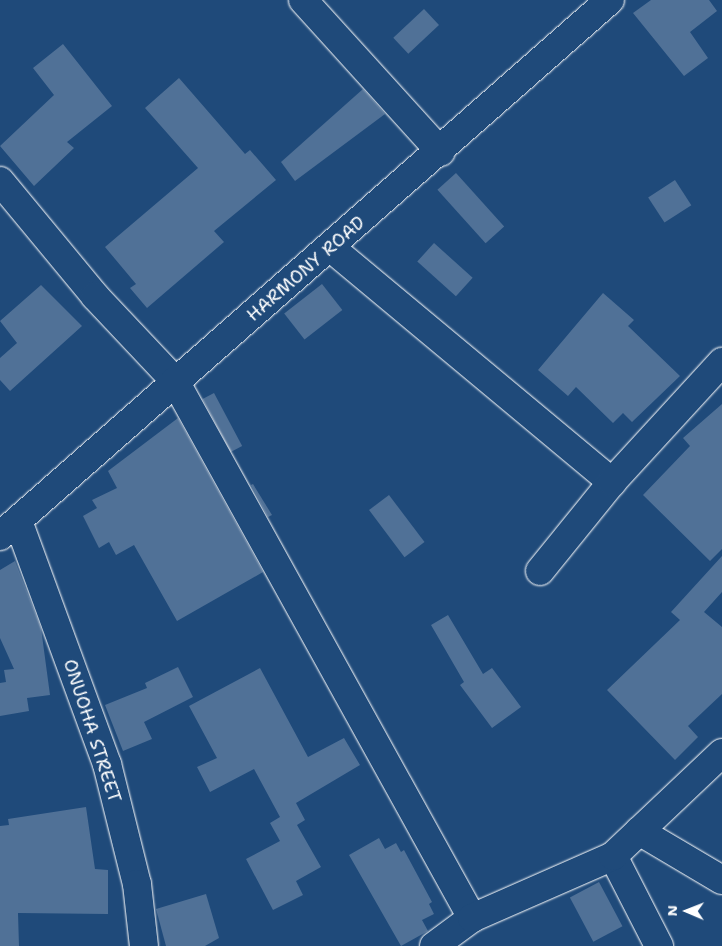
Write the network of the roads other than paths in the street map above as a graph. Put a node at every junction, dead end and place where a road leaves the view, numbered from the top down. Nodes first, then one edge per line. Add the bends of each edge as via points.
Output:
1 (303, 0) edge
2 (601, 3) edge
3 (441, 152) junction
4 (0, 181) edge
5 (331, 248) junction
6 (722, 362) edge
7 (175, 381) junction
8 (612, 482) junction
9 (9, 529) edge
10 (540, 571) dead end
11 (722, 753) edge
12 (639, 831) junction
13 (613, 856) junction
14 (722, 880) edge
15 (472, 918) junction
16 (144, 946) edge
17 (434, 946) edge
18 (658, 946) edge

1 - 3 street
2 - 3 street, HARMONY ROAD
3 - 5 street, HARMONY ROAD
4 - 7 street via 95,296
5 - 7 street, HARMONY ROAD
5 - 8 street
6 - 8 street
7 - 9 street, HARMONY ROAD
7 - 15 street
8 - 10 street
9 - 16 street, ONUOHA STREET via 107,764 137,884
11 - 12 street
12 - 13 street
12 - 14 street
13 - 15 street
13 - 18 street
15 - 17 street

